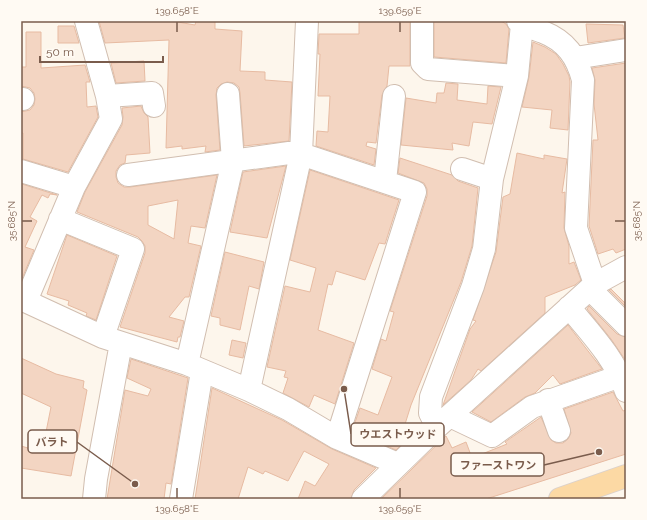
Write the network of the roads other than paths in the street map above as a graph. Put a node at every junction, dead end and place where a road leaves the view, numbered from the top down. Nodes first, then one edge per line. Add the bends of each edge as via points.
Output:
1 (86, 21) edge
2 (307, 21) edge
3 (422, 21) edge
4 (520, 22) edge
5 (626, 50) edge
6 (575, 58) junction
7 (517, 76) junction
8 (228, 94) dead end
9 (107, 96) junction
10 (394, 96) dead end
11 (154, 106) dead end
12 (301, 154) junction
13 (232, 161) junction
14 (462, 168) dead end
15 (21, 171) edge
16 (128, 175) dead end
17 (492, 179) junction
18 (385, 181) junction
19 (74, 187) junction
20 (60, 219) junction
21 (626, 267) edge
22 (592, 286) junction
23 (24, 300) edge
24 (569, 307) junction
25 (626, 325) edge
26 (112, 340) junction
27 (195, 367) junction
28 (624, 380) edge
29 (249, 390) junction
30 (548, 400) junction
31 (444, 422) junction
32 (559, 431) dead end
33 (337, 438) junction
34 (398, 464) junction
35 (626, 476) edge
36 (94, 499) edge
37 (181, 499) edge
38 (363, 499) edge
39 (560, 499) edge

1 - 9 street
2 - 12 street
3 - 7 street via 422,63 428,68
4 - 6 street via 559,39
4 - 7 street
5 - 6 street
6 - 22 street via 583,80 576,228
7 - 17 street
8 - 13 street
9 - 11 street via 152,93
9 - 19 street via 111,119
10 - 18 street
12 - 13 street via 289,153
12 - 18 street
12 - 29 street
13 - 16 street
13 - 27 street
14 - 17 street
15 - 19 street
17 - 31 street via 484,249 432,397 430,413
18 - 33 street via 416,192
19 - 20 street
20 - 23 street
20 - 26 street via 133,249
21 - 22 street
22 - 24 street
22 - 25 street
23 - 26 street
24 - 28 street via 601,343
24 - 31 street
26 - 27 street
26 - 36 street
27 - 29 street
27 - 37 street
28 - 30 street
29 - 33 street
30 - 31 street via 532,407 492,436
30 - 32 street
31 - 34 street
33 - 34 street
34 - 38 street
35 - 39 main road

